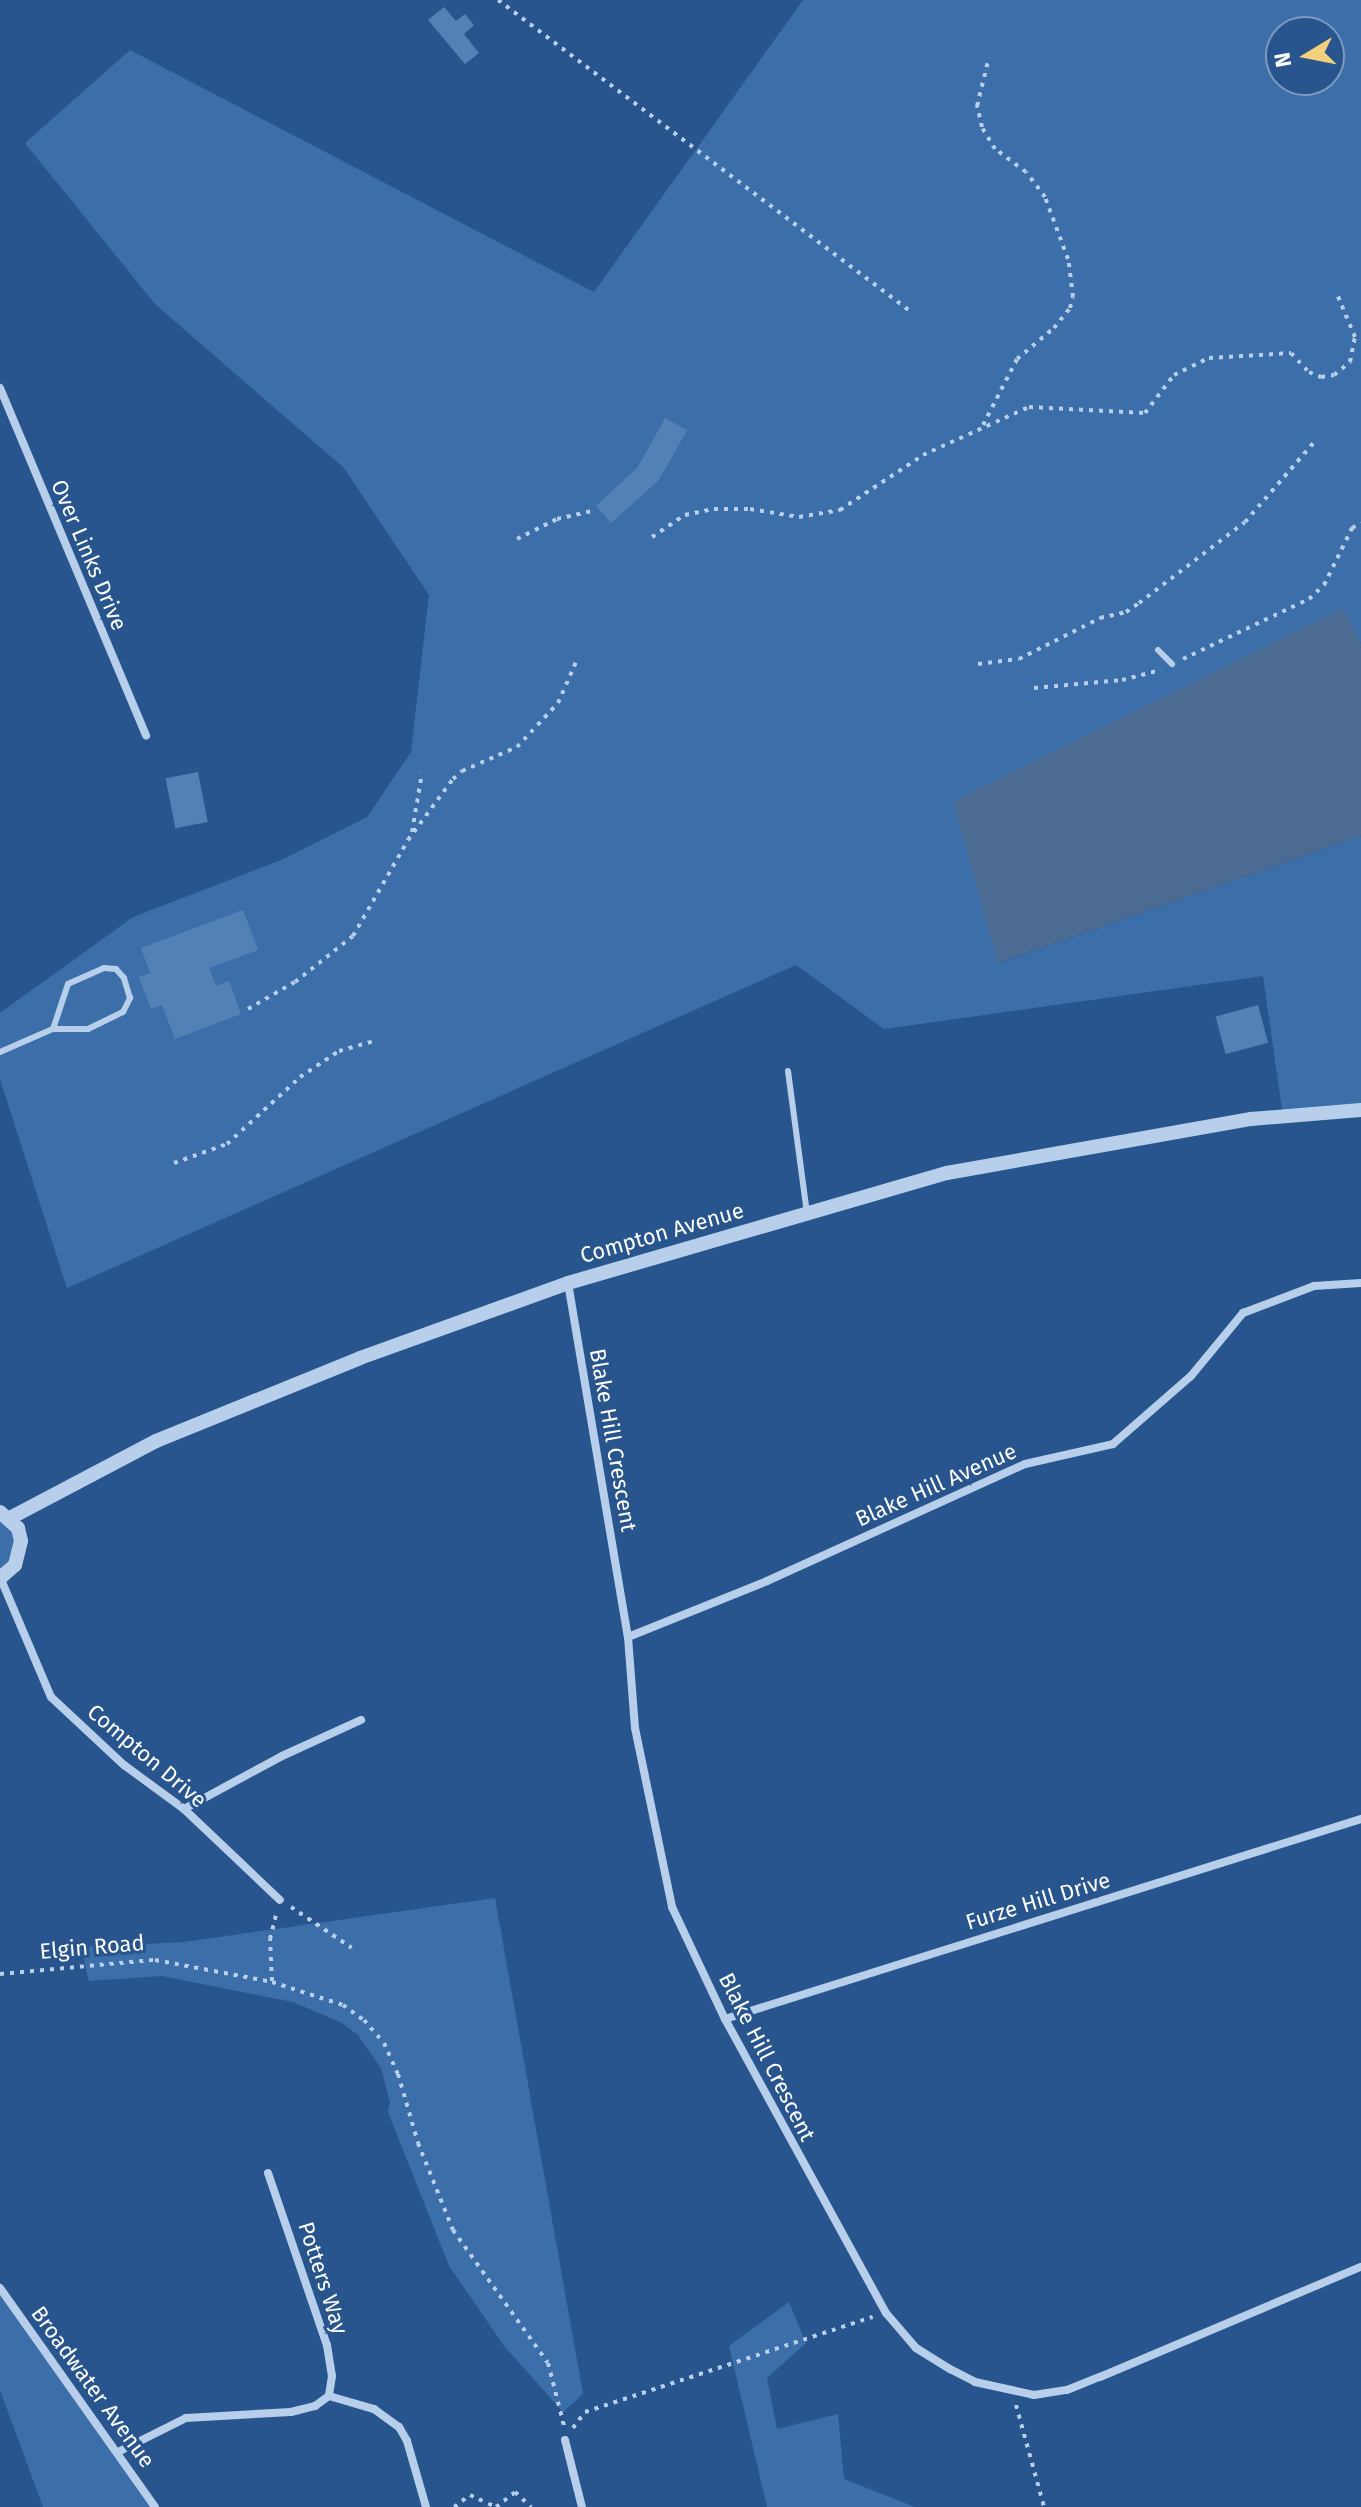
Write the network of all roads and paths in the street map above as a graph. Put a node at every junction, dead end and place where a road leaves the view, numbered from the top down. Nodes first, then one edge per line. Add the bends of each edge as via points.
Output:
1 (498, 0) edge
2 (989, 57) dead end
3 (1337, 294) dead end
4 (910, 311) dead end
5 (0, 388) edge
6 (983, 425) junction
7 (1316, 440) dead end
8 (593, 511) dead end
9 (1361, 523) edge
10 (652, 537) dead end
11 (517, 539) dead end
12 (1158, 650) dead end
13 (576, 662) dead end
14 (978, 664) dead end
15 (1172, 664) junction
16 (1034, 688) dead end
17 (146, 736) dead end
18 (422, 773) dead end
19 (412, 835) junction
20 (248, 1009) dead end
21 (53, 1029) junction
22 (373, 1041) dead end
23 (0, 1052) edge
24 (788, 1071) dead end
25 (1361, 1110) edge
26 (174, 1163) dead end
27 (807, 1214) junction
28 (568, 1283) junction
29 (1361, 1283) edge
30 (5, 1515) edge
31 (0, 1578) edge
32 (628, 1637) junction
33 (361, 1720) dead end
34 (184, 1809) junction
35 (1361, 1819) edge
36 (280, 1900) junction
37 (352, 1948) dead end
38 (0, 1974) edge
39 (272, 1982) junction
40 (725, 2019) junction
41 (268, 2173) dead end
42 (1361, 2267) edge
43 (0, 2288) edge
44 (886, 2313) junction
45 (1012, 2392) junction
46 (329, 2396) junction
47 (565, 2440) junction
48 (118, 2452) junction
49 (155, 2507) edge
50 (426, 2507) edge
51 (454, 2507) edge
52 (531, 2507) edge
53 (582, 2507) edge
54 (1044, 2507) edge

1 - 4 path
2 - 6 path via 977,106 982,127 995,149 1026,172 1045,197 1068,259 1073,297 1054,328 1017,359
3 - 6 path via 1355,337 1350,362 1334,375 1309,372 1291,353 1209,358 1174,375 1145,413 1029,407
5 - 17 street, Over Links Drive
6 - 10 path via 901,468 840,510 799,517 714,509 685,515
7 - 14 path via 1245,522 1126,612 1086,624 1019,659
8 - 11 path via 557,519
9 - 15 path via 1352,528 1324,585 1309,599
12 - 15 lane
13 - 19 path via 558,703 541,723 517,747 462,771
15 - 16 path via 1134,678
18 - 19 path
19 - 20 path via 353,936 295,982
21 - 21 lane via 68,984 104,968 116,969 124,978 130,998 123,1012 88,1029
21 - 23 lane
22 - 26 path via 339,1051 300,1077 227,1144
24 - 27 lane
25 - 27 street, Compton Avenue via 1251,1119 947,1173
27 - 28 street, Compton Avenue
28 - 30 street, Compton Avenue via 360,1358 156,1441
28 - 32 street, Blake Hill Crescent
29 - 32 street, Blake Hill Avenue via 1314,1286 1243,1313 1191,1376 1113,1444 1025,1464 767,1581
30 - 31 street, Compton Avenue via 21,1541 15,1565
31 - 34 street, Compton Drive via 51,1697 124,1765
32 - 40 street, Blake Hill Crescent via 635,1728 672,1907
33 - 34 street
34 - 36 street, Compton Drive
35 - 40 street, Furze Hill Drive
36 - 37 path
36 - 39 path via 270,1939
38 - 39 path, Elgin Road via 155,1960
39 - 47 path, Elgin Road via 343,2005 384,2043 453,2230 548,2363 563,2412
40 - 44 street, Blake Hill Crescent
41 - 46 street, Potters Way via 327,2345
42 - 45 street, Blake Hill Crescent via 1067,2390
43 - 48 street, Broadwater Avenue
44 - 45 street, Blake Hill Crescent via 916,2348 975,2382
44 - 47 path via 585,2412
45 - 54 path
46 - 48 street via 291,2412 186,2418
46 - 50 street via 374,2409 399,2427
47 - 53 street
48 - 49 street, Broadwater Avenue
51 - 52 path via 470,2495 496,2507 515,2492

